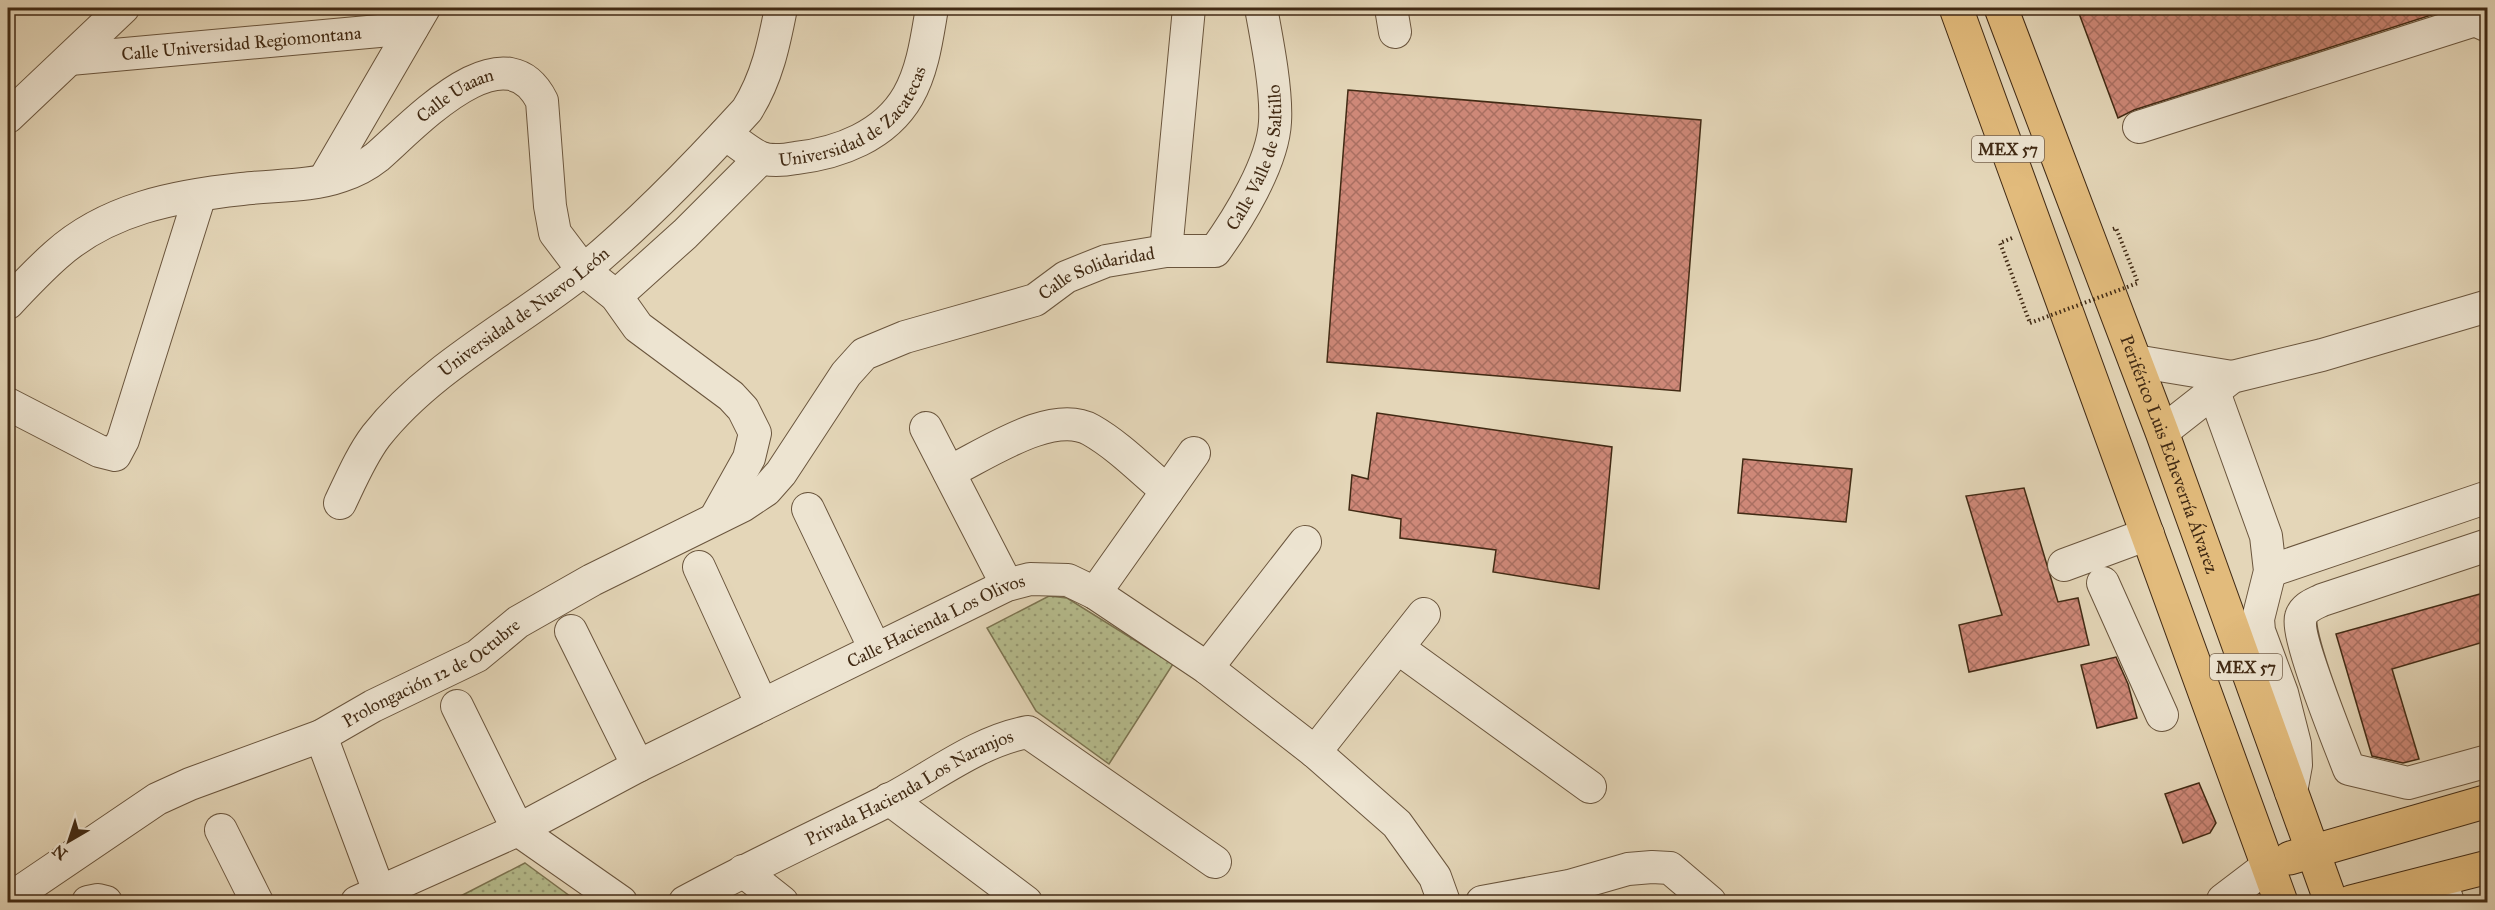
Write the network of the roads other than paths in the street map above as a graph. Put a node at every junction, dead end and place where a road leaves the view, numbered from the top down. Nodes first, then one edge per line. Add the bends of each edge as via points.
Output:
1 (123, 8) edge
2 (781, 8) edge
3 (932, 8) edge
4 (1189, 8) edge
5 (1261, 8) edge
6 (1956, 8) edge
7 (2004, 11) edge
8 (418, 18) edge
9 (2487, 26) edge
10 (70, 59) junction
11 (8, 117) edge
12 (2139, 128) dead end
13 (725, 134) junction
14 (761, 158) junction
15 (324, 180) junction
16 (200, 195) junction
17 (1166, 251) junction
18 (583, 270) junction
19 (616, 296) junction
20 (8, 303) edge
21 (2487, 306) edge
22 (2135, 361) junction
23 (2223, 385) junction
24 (2097, 397) junction
25 (8, 404) edge
26 (823, 409) joint
27 (926, 428) dead end
28 (2162, 432) junction
29 (1194, 453) dead end
30 (949, 472) junction
31 (1167, 491) junction
32 (2487, 497) edge
33 (340, 503) dead end
34 (808, 509) dead end
35 (716, 517) junction
36 (2148, 534) junction
37 (1305, 542) dead end
38 (2487, 545) edge
39 (2064, 565) dead end
40 (699, 567) dead end
41 (2270, 572) junction
42 (2103, 583) dead end
43 (1007, 585) junction
44 (1095, 593) junction
45 (1424, 614) dead end
46 (572, 631) dead end
47 (1398, 648) junction
48 (875, 649) junction
49 (1207, 668) junction
50 (762, 705) junction
51 (457, 706) dead end
52 (2162, 715) dead end
53 (321, 736) junction
54 (1315, 752) junction
55 (2487, 761) edge
56 (638, 766) junction
57 (1590, 787) dead end
58 (2291, 792) junction
59 (889, 799) junction
60 (2487, 801) edge
61 (221, 830) dead end
62 (518, 830) junction
63 (2312, 852) junction
64 (1215, 862) dead end
65 (2268, 865) junction
66 (2487, 867) edge
67 (743, 871) junction
68 (2444, 892) edge
69 (1571, 894) edge
70 (373, 899) edge
71 (8, 900) edge
72 (2229, 902) edge
73 (88, 903) edge
74 (106, 903) edge
75 (256, 903) edge
76 (621, 903) edge
77 (685, 903) edge
78 (782, 903) edge
79 (1026, 903) edge
80 (1444, 903) edge
81 (1482, 903) edge
82 (1710, 903) edge
83 (2281, 903) edge
84 (2331, 903) edge
85 (2351, 903) edge

1 - 10 street
2 - 13 street, Universidad de Nuevo León via 759,91
3 - 14 street, Universidad de Zacatecas via 918,73 908,96 892,117 847,147 814,156
4 - 17 street, Calle Solidaridad
5 - 17 street, Calle Valle de Saltillo via 1275,99 1275,125 1259,174 1215,251
6 - 24 main road, MEX 57
7 - 22 main road, Periférico Luis Echeverría Álvarez / MEX 57
8 - 10 street, Calle Universidad Regiomontana
8 - 15 street
9 - 12 street via 2475,20
10 - 11 street
13 - 14 street, Universidad de Zacatecas
13 - 18 street, Universidad de Nuevo León
14 - 19 street
15 - 16 street, Calle Uaaan
15 - 18 street, Calle Uaaan via 341,177 375,158 426,111 464,85 498,74 523,77 536,88 545,112 555,233
16 - 20 street, Calle Uaaan via 135,208 98,226 56,254
16 - 25 street via 123,440 115,454 99,451
17 - 26 street, Calle Solidaridad via 1106,261 1066,277 1035,300 905,337 864,354
18 - 19 street, Calle Uaaan
18 - 33 street, Universidad de Nuevo León via 485,340 399,410 375,436
19 - 35 street, Calle Uaaan via 638,327 731,396 755,433 749,458
21 - 23 street
22 - 23 street
22 - 28 main road, Periférico Luis Echeverría Álvarez / MEX 57
23 - 28 street
23 - 41 street via 2266,536
24 - 28 main road via 2122,417
24 - 36 main road, MEX 57
26 - 35 street, Prolongación 12 de Octubre via 766,490
27 - 30 street
28 - 58 main road, Periférico Luis Echeverría Álvarez / MEX 57
29 - 31 street
30 - 31 street via 1047,426 1071,424 1089,429 1114,446
30 - 43 street
31 - 44 street
32 - 41 street
34 - 48 street
35 - 53 street, Prolongación 12 de Octubre via 518,622 477,656
36 - 39 street
36 - 65 main road, MEX 57
37 - 49 street
38 - 55 street via 2322,600 2303,612 2300,620 2349,769 2408,783
40 - 50 street
41 - 58 street via 2259,610 2259,631 2294,734 2296,765
42 - 52 street
43 - 44 street, Calle Hacienda Los Olivos via 1052,578 1068,580
43 - 48 street, Calle Hacienda Los Olivos
44 - 49 street, Calle Hacienda Los Olivos
45 - 47 street
46 - 56 street
47 - 54 street
47 - 57 street
48 - 50 street, Calle Hacienda Los Olivos
49 - 54 street, Calle Hacienda Los Olivos
50 - 56 street, Calle Hacienda Los Olivos
51 - 62 street
53 - 70 street
53 - 71 street, Prolongación 12 de Octubre via 157,799
54 - 80 street, Calle Hacienda Los Olivos via 1397,824 1435,877
56 - 62 street, Calle Hacienda Los Olivos
58 - 63 main road, Periférico Luis Echeverría Álvarez / MEX 57
59 - 64 street, Privada Hacienda Los Naranjos via 988,745 1028,732
59 - 67 street, Privada Hacienda Los Naranjos
59 - 79 street
60 - 63 main road
61 - 75 street
62 - 70 street, Calle Hacienda Los Olivos
62 - 76 street
63 - 65 main road
63 - 84 main road, Periférico Luis Echeverría Álvarez / MEX 57
65 - 72 street
65 - 83 main road, MEX 57
66 - 68 main road
67 - 77 street, Privada Hacienda Los Naranjos
67 - 78 street
68 - 85 main road
69 - 81 street
69 - 82 street via 1628,869 1670,868
73 - 74 street

